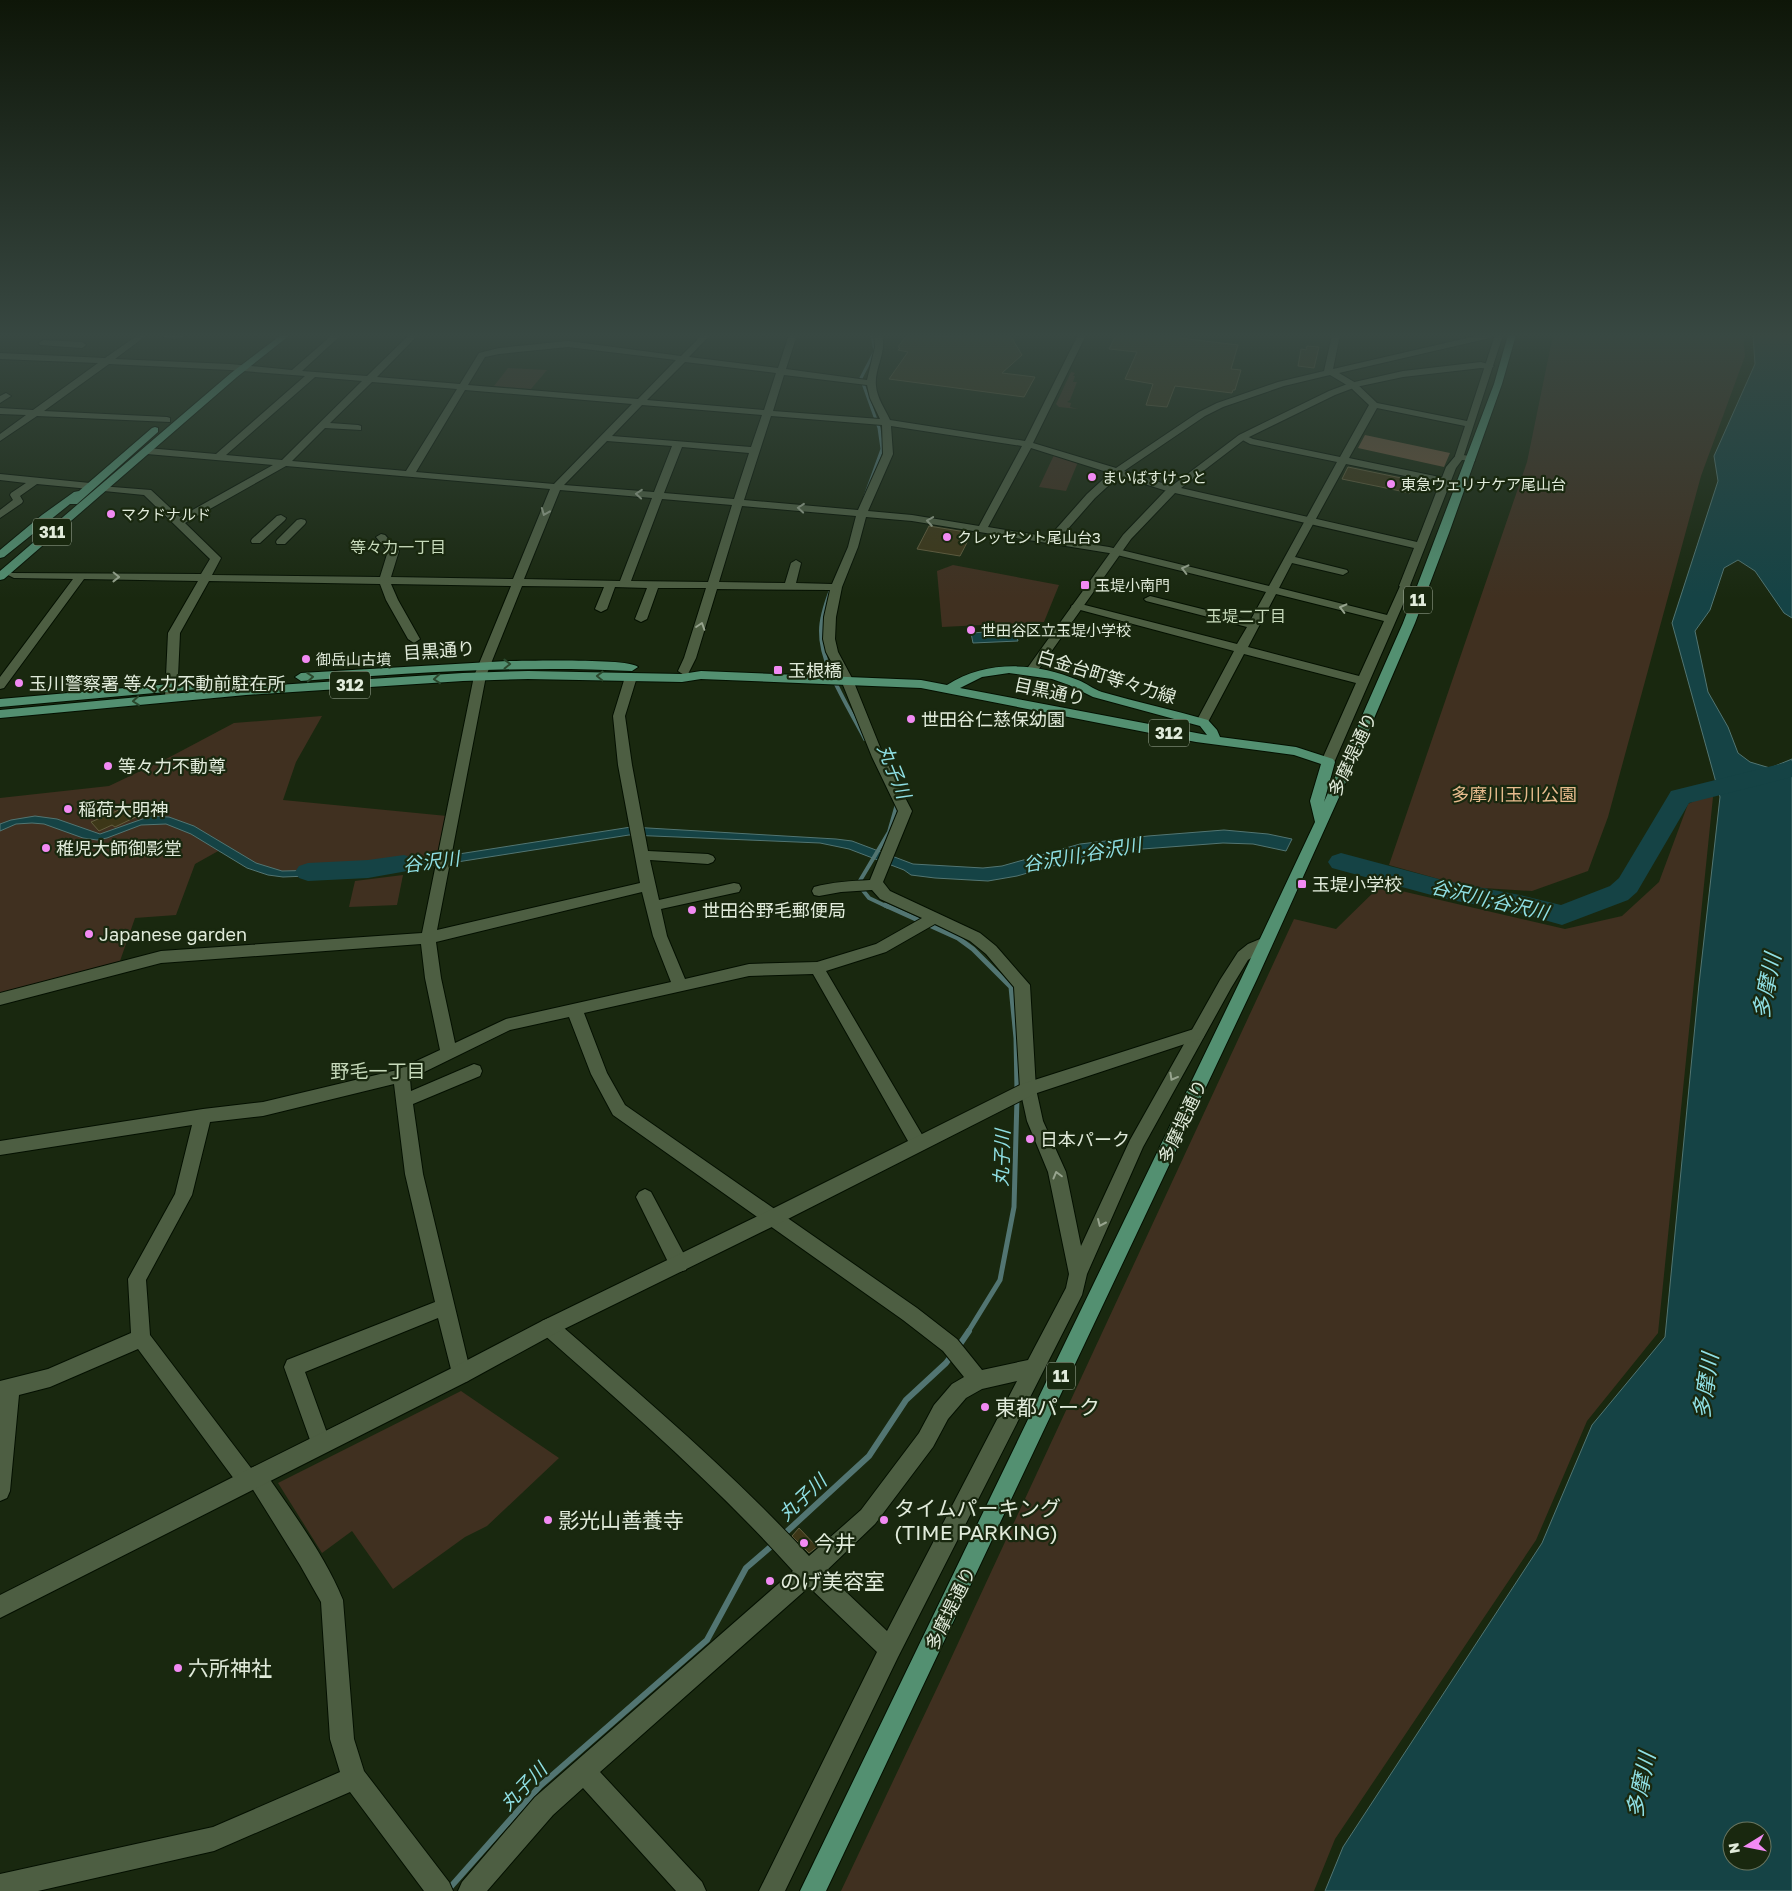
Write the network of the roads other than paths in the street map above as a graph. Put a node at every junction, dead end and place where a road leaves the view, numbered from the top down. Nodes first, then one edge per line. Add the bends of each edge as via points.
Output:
1 (21, 423) edge
2 (163, 423) edge
3 (179, 423) edge
4 (257, 423) edge
5 (440, 423) edge
6 (618, 423) edge
7 (764, 423) edge
8 (881, 423) edge
9 (889, 423) edge
10 (1038, 423) edge
11 (1188, 423) edge
12 (1270, 423) edge
13 (1364, 423) edge
14 (1465, 423) edge
15 (1481, 423) edge
16 (1469, 424) joint
17 (323, 425) joint
18 (358, 428) dead end
19 (1242, 437) junction
20 (0, 438) edge
21 (603, 438) junction
22 (678, 444) junction
23 (1028, 444) junction
24 (754, 450) junction
25 (147, 451) junction
26 (218, 457) junction
27 (1466, 458) junction
28 (1343, 460) junction
29 (284, 463) junction
30 (1117, 472) junction
31 (410, 474) junction
32 (0, 476) edge
33 (36, 480) junction
34 (1445, 481) junction
35 (90, 486) junction
36 (556, 487) junction
37 (104, 488) junction
38 (1174, 490) junction
39 (658, 496) junction
40 (738, 502) junction
41 (858, 512) junction
42 (0, 515) edge
43 (281, 518) dead end
44 (1308, 521) junction
45 (179, 522) junction
46 (301, 522) dead end
47 (982, 529) junction
48 (381, 538) dead end
49 (256, 541) dead end
50 (1051, 541) junction
51 (281, 542) dead end
52 (1421, 546) junction
53 (1116, 552) junction
54 (0, 554) edge
55 (1290, 559) junction
56 (796, 563) dead end
57 (0, 565) edge
58 (1343, 572) dead end
59 (14, 575) junction
60 (81, 576) junction
61 (0, 577) edge
62 (206, 578) junction
63 (384, 580) junction
64 (517, 582) junction
65 (611, 583) junction
66 (625, 583) junction
67 (654, 583) junction
68 (714, 584) junction
69 (790, 586) junction
70 (830, 587) junction
71 (0, 588) edge
72 (1273, 591) junction
73 (1150, 598) dead end
74 (1077, 606) junction
75 (601, 609) dead end
76 (641, 619) dead end
77 (1390, 620) junction
78 (1254, 625) junction
79 (414, 639) dead end
80 (1240, 648) junction
81 (483, 670) junction
82 (1032, 670) junction
83 (684, 671) junction
84 (701, 675) junction
85 (631, 677) junction
86 (838, 680) junction
87 (1363, 681) junction
88 (0, 685) edge
89 (950, 688) junction
90 (171, 692) junction
91 (0, 702) edge
92 (0, 714) edge
93 (1202, 722) junction
94 (1214, 741) junction
95 (1328, 762) junction
96 (1321, 821) junction
97 (641, 855) junction
98 (708, 859) dead end
99 (877, 885) junction
100 (648, 886) junction
101 (734, 888) dead end
102 (819, 891) dead end
103 (653, 906) junction
104 (932, 918) junction
105 (428, 938) junction
106 (1264, 942) junction
107 (817, 968) junction
108 (680, 984) junction
109 (0, 999) edge
110 (574, 1009) junction
111 (1197, 1034) junction
112 (449, 1053) junction
113 (474, 1071) dead end
114 (401, 1076) junction
115 (1025, 1090) junction
116 (404, 1101) junction
117 (203, 1116) junction
118 (918, 1143) junction
119 (0, 1148) edge
120 (645, 1197) dead end
121 (772, 1218) junction
122 (679, 1264) junction
123 (1078, 1274) junction
124 (445, 1307) junction
125 (549, 1327) junction
126 (141, 1338) junction
127 (1034, 1368) junction
128 (461, 1374) junction
129 (978, 1380) junction
130 (5, 1389) edge
131 (321, 1444) junction
132 (251, 1478) junction
133 (0, 1492) edge
134 (809, 1572) junction
135 (0, 1607) edge
136 (890, 1649) junction
137 (583, 1771) junction
138 (354, 1778) junction
139 (0, 1887) edge
140 (438, 1887) edge
141 (471, 1891) edge
142 (693, 1891) edge
143 (772, 1891) edge
144 (813, 1891) edge

1 - 20 street
2 - 35 main road, 311
3 - 25 main road, 311
4 - 26 street
5 - 31 street
6 - 21 street
7 - 24 street
8 - 41 street via 889,443 888,454
9 - 23 street
10 - 23 street
11 - 30 street
12 - 19 street
13 - 28 street
14 - 16 street
15 - 27 main road, 多摩堤通り / 11
16 - 27 street
17 - 18 street
17 - 29 street
19 - 28 street
19 - 38 street
21 - 22 street
21 - 36 street
22 - 24 street
22 - 39 street
23 - 30 street
23 - 47 street
24 - 40 street
25 - 26 street
25 - 37 main road, 311
26 - 29 street
27 - 34 street via 1451,467
27 - 96 main road, 多摩堤通り / 11 via 1383,686
28 - 34 street
28 - 44 street
29 - 31 street
29 - 45 street
30 - 38 street
30 - 50 street
31 - 36 street
32 - 33 street
33 - 35 street
33 - 42 street via 15,495 18,501
34 - 52 street
35 - 54 main road
35 - 57 main road, 311
39 -> 36 street
36 -> 64 street
37 - 45 street via 147,492
37 - 59 main road via 76,520
37 - 61 main road, 311
38 - 44 street
38 - 53 street
39 - 40 street
39 - 66 street
41 -> 40 street
40 - 68 street
47 -> 41 street
41 - 70 street via 853,547
43 - 49 street
44 - 52 street
44 - 55 street
45 - 62 street via 216,558
46 - 51 street
47 - 50 street
48 - 63 street via 394,551
50 - 53 street
52 - 77 street
72 -> 53 street
53 - 74 street
55 - 58 street
55 - 72 street
56 - 69 street
59 - 60 street
59 - 71 main road
60 -> 62 street
60 - 88 street
62 - 63 street
62 - 90 street via 174,633
63 - 64 street
63 - 79 street
64 - 65 street
64 - 81 street
65 - 66 street
65 - 75 street
66 - 67 street
67 - 68 street
67 - 76 street
68 - 69 street
83 -> 68 street
69 - 70 street
70 - 86 street via 829,639
77 -> 72 street
72 - 78 street
73 - 78 street
74 - 80 street
74 - 82 street
77 - 87 street
78 - 80 street
80 - 87 street
80 - 93 street
81 -> 83 main road, 目黒通り / 312 via 595,665
85 -> 81 main road, 目黒通り / 312
81 - 90 main road, 目黒通り / 312 via 246,691
81 - 105 street
82 - 89 main road, 白金台町等々力線 / 312 via 990,671 967,676
82 - 93 main road, 白金台町等々力線 / 312 via 1071,681 1096,693
83 - 84 main road, 目黒通り / 312
84 - 85 main road, 目黒通り / 312
84 - 86 main road, 目黒通り / 312
85 - 97 street via 618,716
86 - 89 main road, 目黒通り / 312 via 906,682
86 - 99 street via 905,811
87 - 95 street
89 - 94 main road, 目黒通り / 312
90 - 91 main road, 目黒通り / 312
90 -> 92 main road, 目黒通り / 312
93 - 94 main road, 312 via 1208,725
94 - 95 main road, 目黒通り / 312 via 1296,751
95 - 96 main road via 1317,801
96 - 106 main road, 多摩堤通り / 11
97 - 98 street
97 - 100 street
99 - 102 street
99 - 104 street via 885,895
100 - 103 street
100 - 105 street
101 - 103 street
103 - 108 street via 660,936
104 - 107 street via 881,948
104 - 115 street via 975,937 1022,985
105 - 109 street via 161,957
105 - 112 street via 432,978
106 - 111 street via 1243,956
106 - 144 main road, 多摩堤通り / 11
107 - 108 street via 749,970
107 - 118 street
108 - 110 street
110 - 112 street via 506,1025
110 - 121 street via 599,1074 619,1110
111 - 115 street
111 -> 123 street via 1136,1145
112 - 114 street
113 - 116 street
114 - 116 street
114 - 117 street via 263,1110
115 - 118 street
123 -> 115 street via 1057,1172
116 - 124 street via 414,1174
117 - 119 street
117 - 126 street via 183,1195 137,1279
118 - 121 street
120 - 122 street
121 - 122 street
121 - 129 street via 910,1314 955,1352
122 - 125 street
123 - 127 street via 1075,1289
124 - 128 street
124 - 131 street via 294,1367
125 - 128 street
125 - 134 street via 681,1443 769,1528
126 - 130 street via 50,1378
126 - 132 street
127 - 129 street
127 - 136 street
128 - 131 street
129 - 134 street via 959,1391 941,1412 926,1440 868,1517
130 - 133 street
131 - 132 street
132 - 135 street
132 - 138 street via 308,1557 332,1600 342,1739
134 - 136 street
134 - 137 street
136 - 143 street
137 - 141 street via 544,1806
137 - 142 street
138 - 139 street via 214,1839
138 - 140 street

